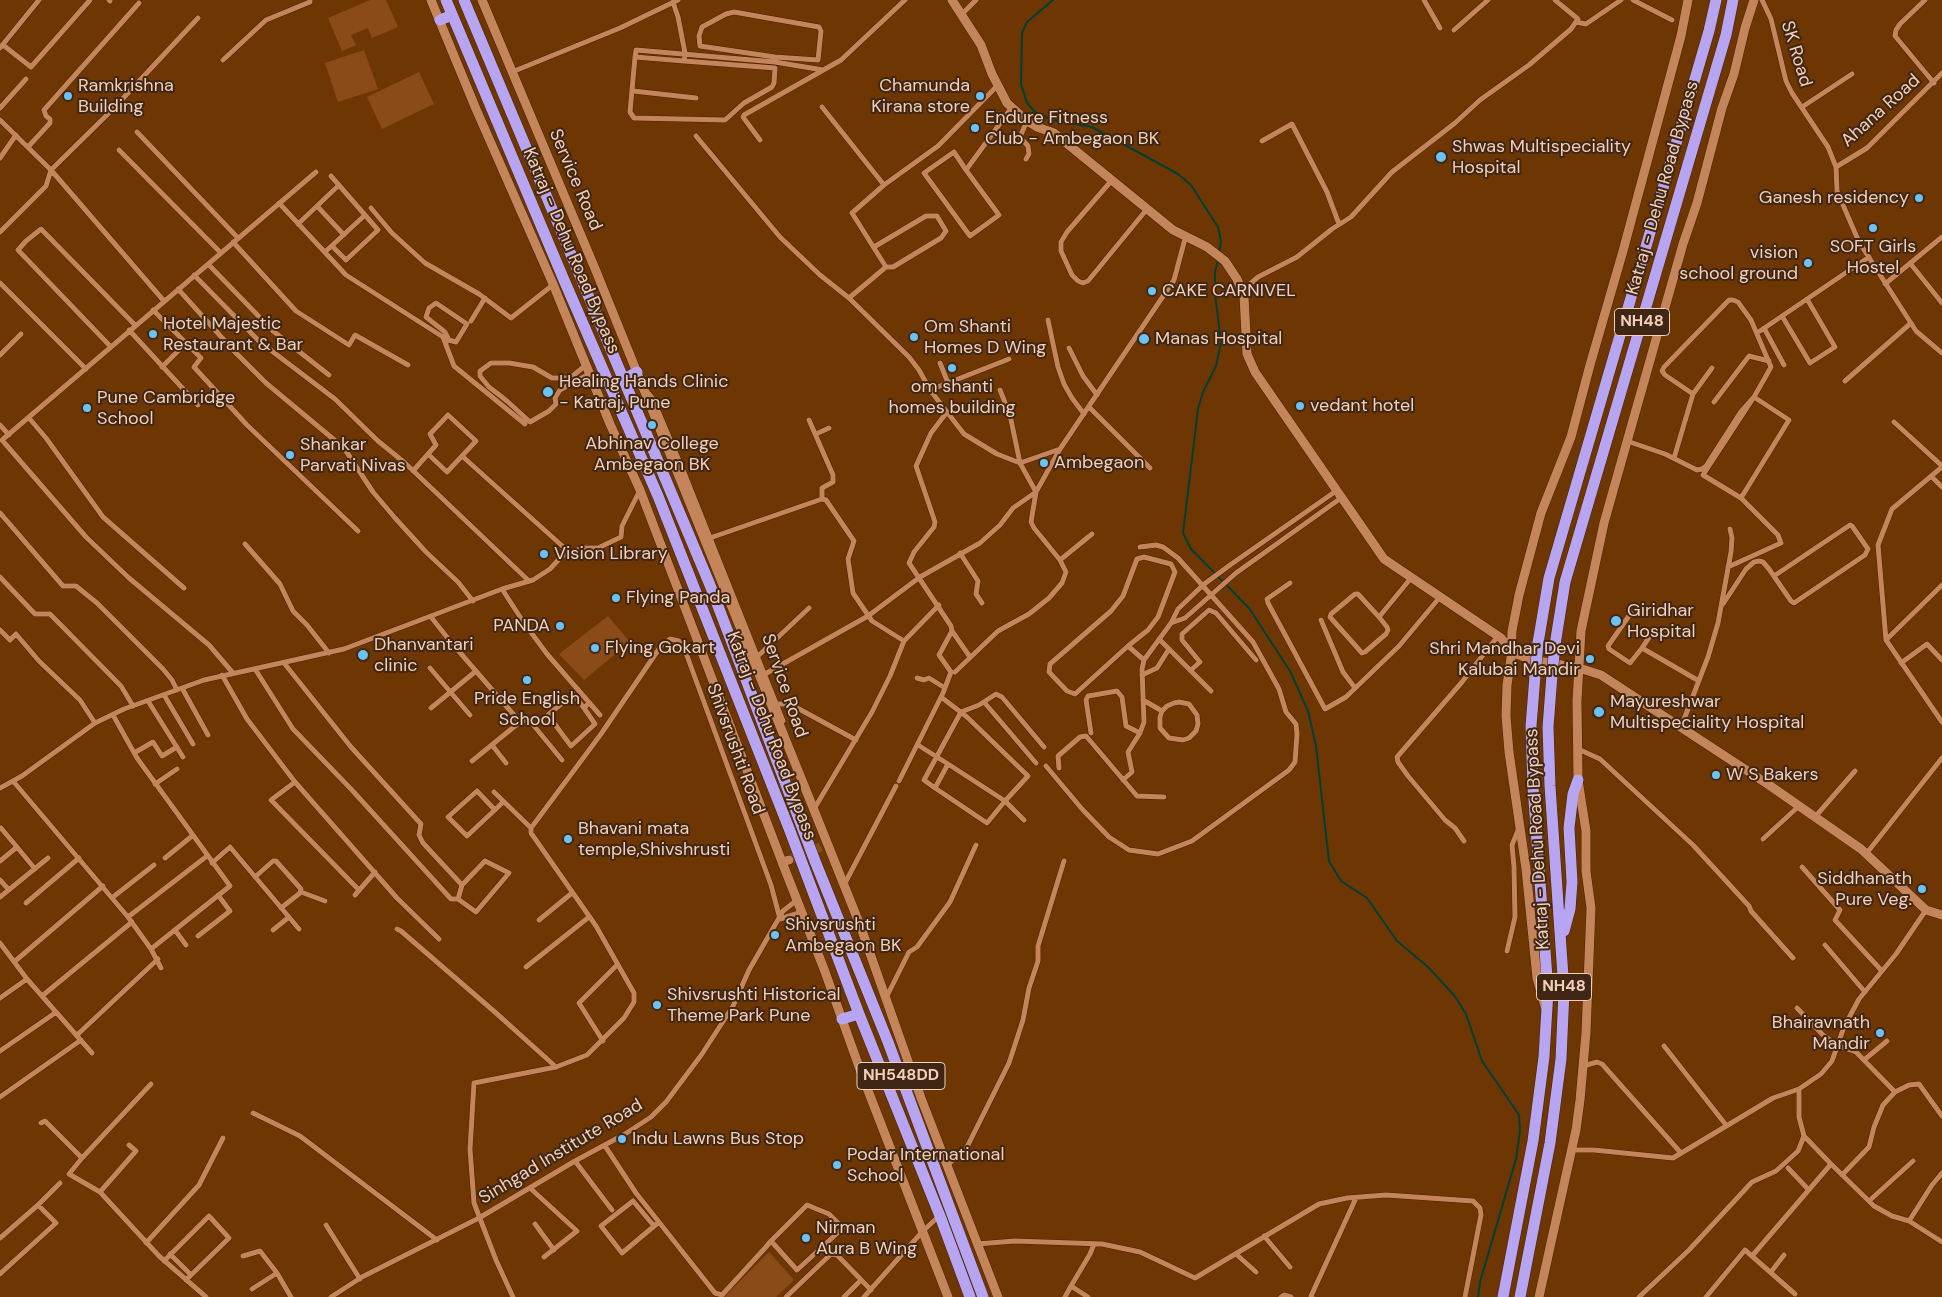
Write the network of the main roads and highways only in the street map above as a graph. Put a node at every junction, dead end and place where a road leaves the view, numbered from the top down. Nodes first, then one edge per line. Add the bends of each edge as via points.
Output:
1 (446, 0) edge
2 (464, 0) edge
3 (1716, 0) edge
4 (1733, 0) edge
5 (452, 15) junction
6 (440, 20) road end
7 (637, 372) road end
8 (624, 379) junction
9 (1578, 780) road end
10 (1561, 941) junction
11 (859, 1014) junction
12 (842, 1019) road end
13 (970, 1297) edge
14 (983, 1297) edge
15 (1503, 1297) edge
16 (1520, 1297) edge

1 - 5 highway, Katraj - Dehu Road Bypass / NH548DD
2 - 8 highway, Katraj - Dehu Road Bypass / NH548DD
3 - 15 highway, Katraj - Dehu Road Bypass / NH48, bridge via 1549,578 1538,643 1531,726 1532,778 1548,991 1534,1141
4 - 10 highway, Katraj - Dehu Road Bypass / NH48, bridge via 1726,35 1566,582 1555,645 1548,726
5 - 6 highway
5 - 11 highway, Katraj - Dehu Road Bypass / NH548DD via 558,282 653,484
7 - 8 highway
8 - 14 highway, Katraj - Dehu Road Bypass / NH548DD via 710,585 888,1042
9 - 10 highway via 1572,794 1569,828 1570,909
10 - 16 highway, Katraj - Dehu Road Bypass / NH48 via 1564,991 1561,1059 1550,1143
11 - 12 highway
11 - 13 highway, Katraj - Dehu Road Bypass / NH548DD

